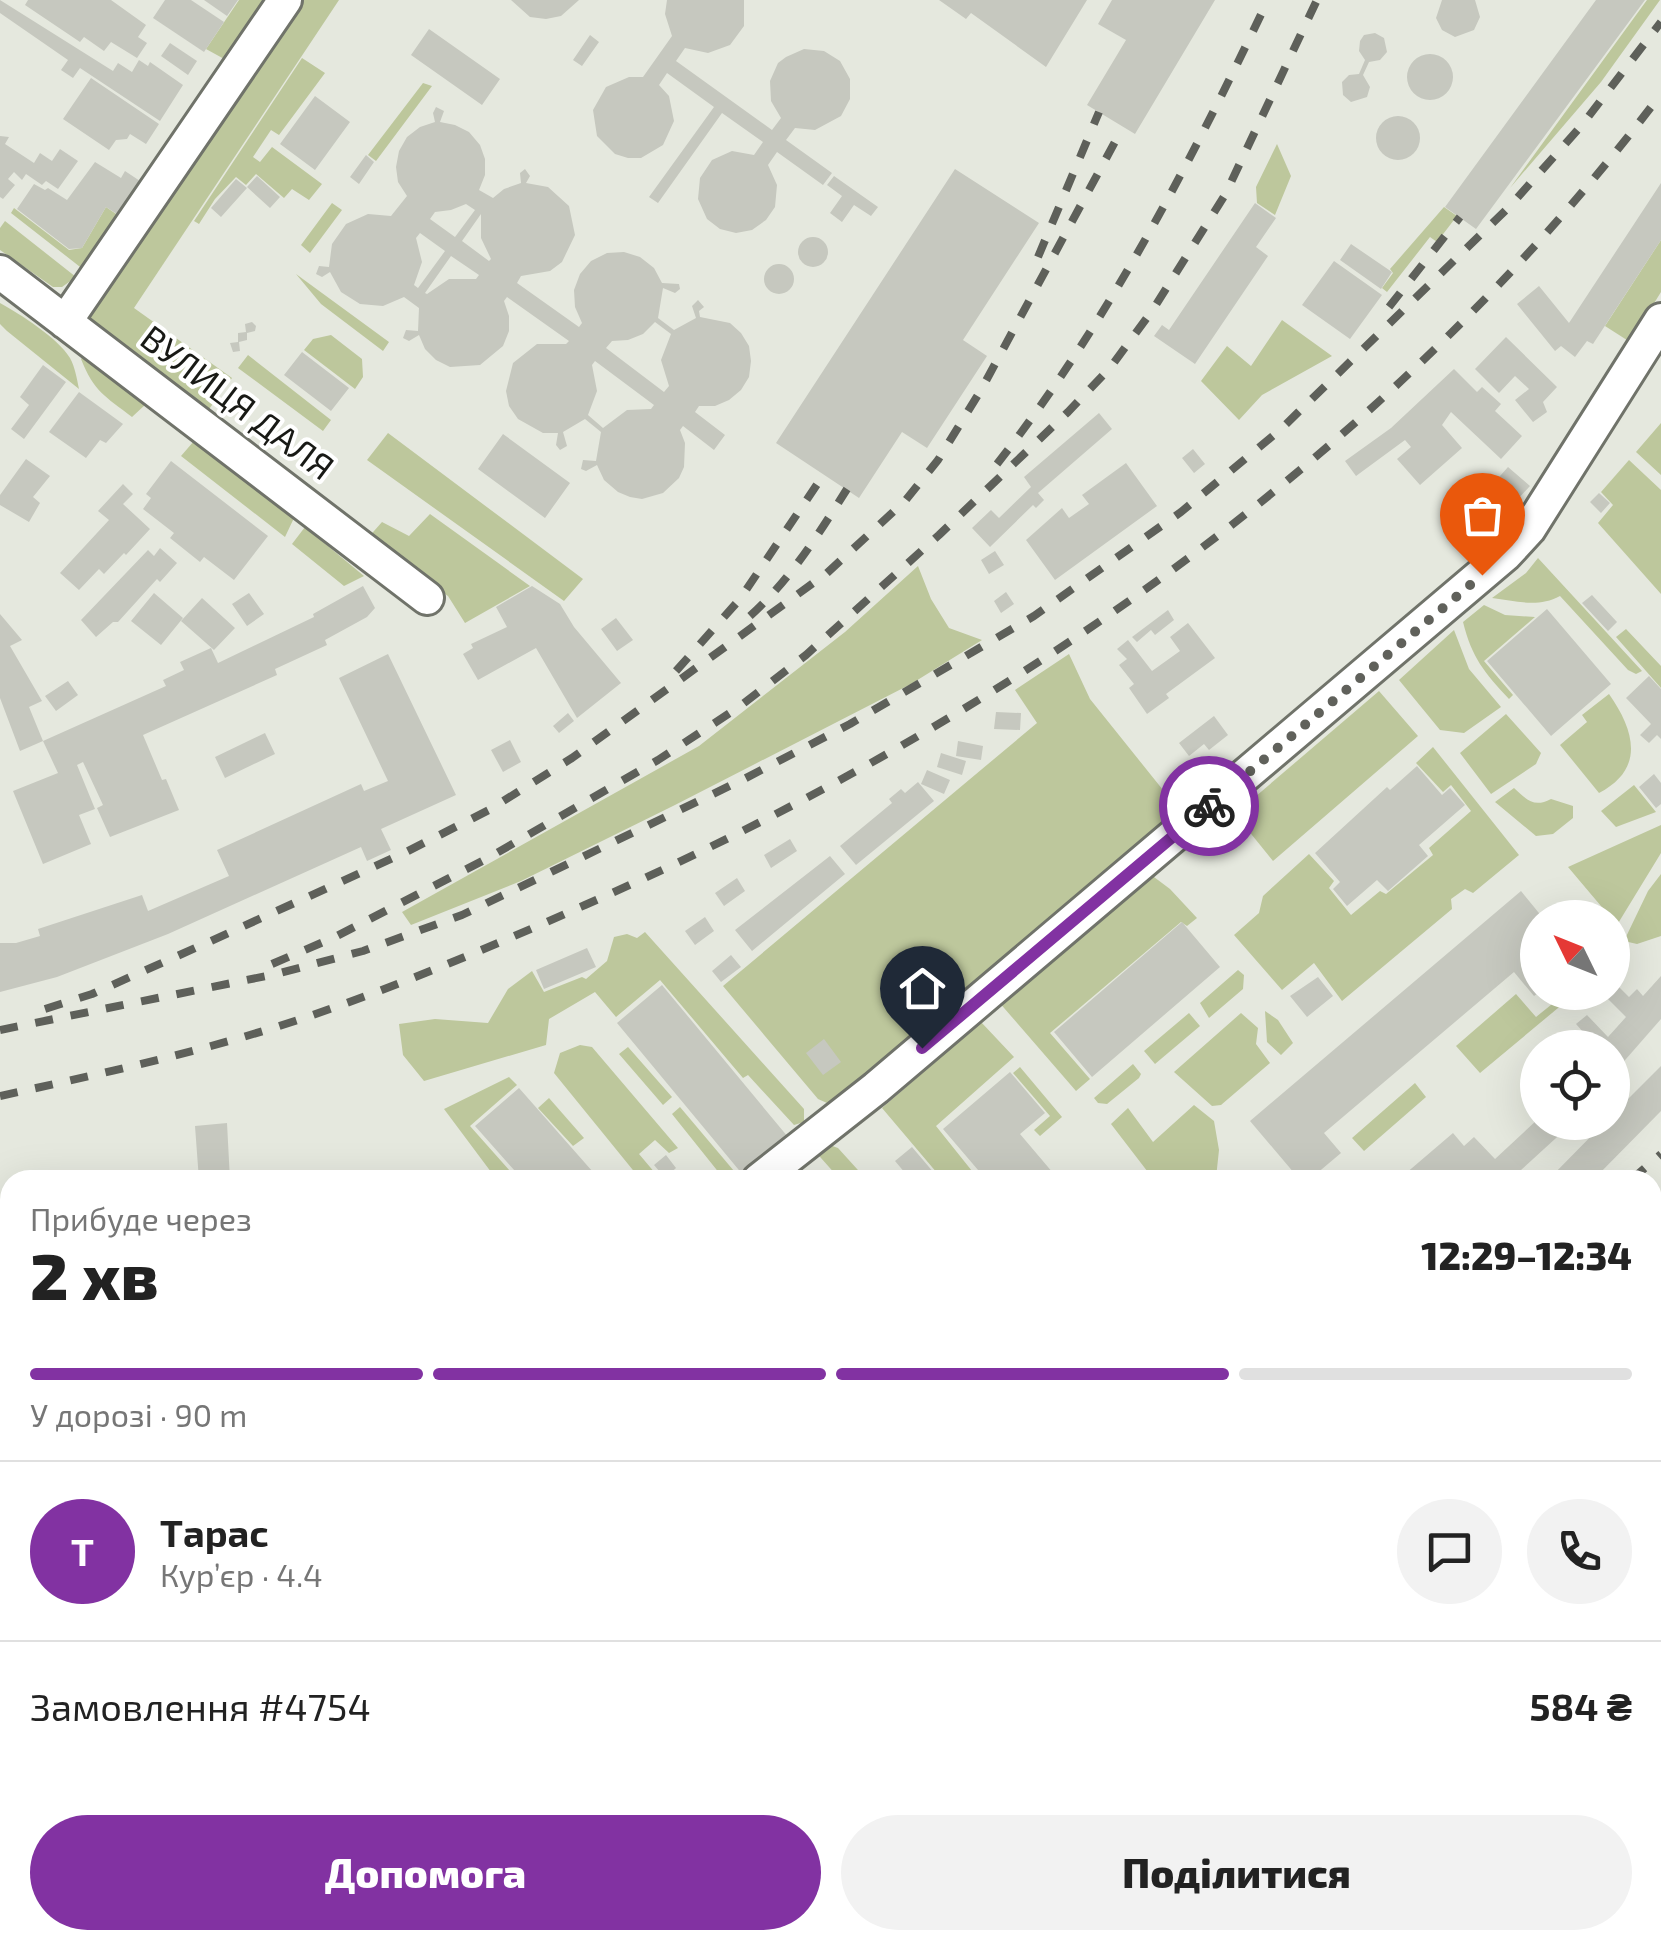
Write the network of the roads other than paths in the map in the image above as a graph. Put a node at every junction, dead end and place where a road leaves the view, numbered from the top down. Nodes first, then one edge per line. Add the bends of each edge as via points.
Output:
1 (285, 0) edge
2 (0, 272) edge
3 (1661, 320) edge
4 (65, 322) junction
5 (426, 598) dead end
6 (772, 1170) edge

1 - 4 street
2 - 4 street, ВУЛИЦЯ ДАЛЯ
3 - 6 street via 1519,542
4 - 5 street, ВУЛИЦЯ ДАЛЯ

